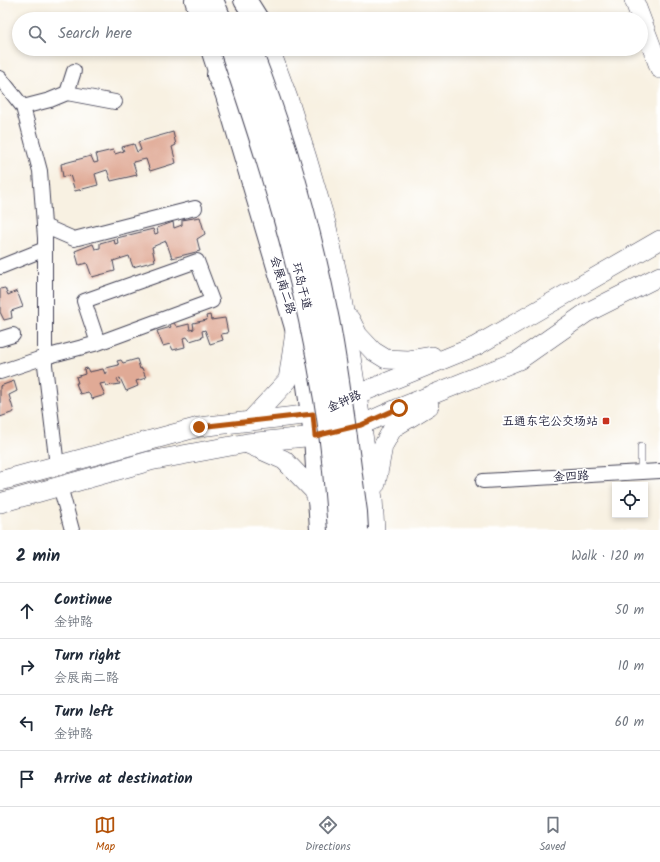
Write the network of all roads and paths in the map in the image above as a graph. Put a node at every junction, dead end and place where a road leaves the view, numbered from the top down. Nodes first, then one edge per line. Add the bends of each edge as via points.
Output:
1 (187, 0) edge
2 (196, 0) edge
3 (212, 0) edge
4 (231, 0) edge
5 (245, 0) edge
6 (251, 0) edge
7 (634, 0) edge
8 (645, 0) edge
9 (192, 12) edge
10 (200, 12) edge
11 (217, 12) edge
12 (235, 12) edge
13 (253, 12) edge
14 (255, 12) edge
15 (639, 12) edge
16 (660, 35) edge
17 (648, 37) edge
18 (211, 56) edge
19 (214, 56) edge
20 (233, 56) edge
21 (253, 56) edge
22 (273, 56) edge
23 (660, 69) edge
24 (74, 71) dead end
25 (0, 78) edge
26 (226, 92) junction
27 (67, 93) junction
28 (115, 102) dead end
29 (23, 107) junction
30 (195, 208) dead end
31 (44, 226) junction
32 (660, 240) edge
33 (45, 250) junction
34 (0, 267) edge
35 (660, 276) edge
36 (344, 306) junction
37 (295, 324) junction
38 (98, 343) junction
39 (476, 346) junction
40 (45, 357) junction
41 (0, 372) edge
42 (476, 377) junction
43 (358, 394) junction
44 (313, 414) junction
45 (250, 421) junction
46 (361, 425) junction
47 (315, 436) junction
48 (247, 443) junction
49 (641, 447) dead end
50 (57, 466) junction
51 (660, 471) edge
52 (641, 472) junction
53 (0, 481) edge
54 (483, 481) dead end
55 (60, 486) junction
56 (373, 499) junction
57 (0, 503) edge
58 (319, 506) junction
59 (72, 530) edge
60 (321, 530) edge
61 (339, 530) edge
62 (357, 530) edge
63 (375, 530) edge

1 - 9 main road
2 - 10 main road
3 - 11 main road
4 - 12 main road
5 - 13 main road
6 - 14 main road
7 - 15 main road
8 - 16 main road
17 - 23 main road
18 - 26 main road, 会展南二路
19 - 26 main road
20 - 61 main road, 环岛干道, bridge via 281,203 310,318 325,397
21 - 62 main road, 环岛干道, bridge via 265,86 300,199 328,320
22 - 36 main road via 289,101 326,224
24 - 27 street
25 - 29 street
26 - 37 main road, 会展南二路
27 - 28 street
27 - 29 street
29 - 31 street via 40,171
30 - 31 street via 74,239
31 - 33 street
32 - 39 main road, 金钟路
33 - 34 street
33 - 40 street
35 - 42 main road, 金钟路 via 586,313 519,360
36 - 39 main road via 358,335 373,351 386,359 408,360
36 - 43 main road
37 - 44 main road, 会展南二路
37 - 45 main road via 288,380
38 - 38 street via 212,301 197,261 84,301
38 - 40 street
39 - 43 main road, 金钟路
40 - 41 street
40 - 50 street
42 - 46 main road, 金钟路
42 - 56 main road via 393,428 383,446
43 - 44 main road, 金钟路
43 - 46 main road
44 - 45 main road, 金钟路
44 - 47 main road, 会展南二路
45 - 50 main road, 金钟路 via 199,427
46 - 47 main road, 金钟路
46 - 56 main road
47 - 48 main road, 金钟路
47 - 58 main road, 会展南二路
48 - 55 main road, 金钟路 via 150,462
48 - 58 main road via 284,460 314,491
49 - 52 lane
50 - 53 main road, 金钟路
51 - 52 street, 金四路
52 - 54 street, 金四路
55 - 57 main road, 金钟路
55 - 59 street
56 - 63 main road
58 - 60 main road, 会展南二路

